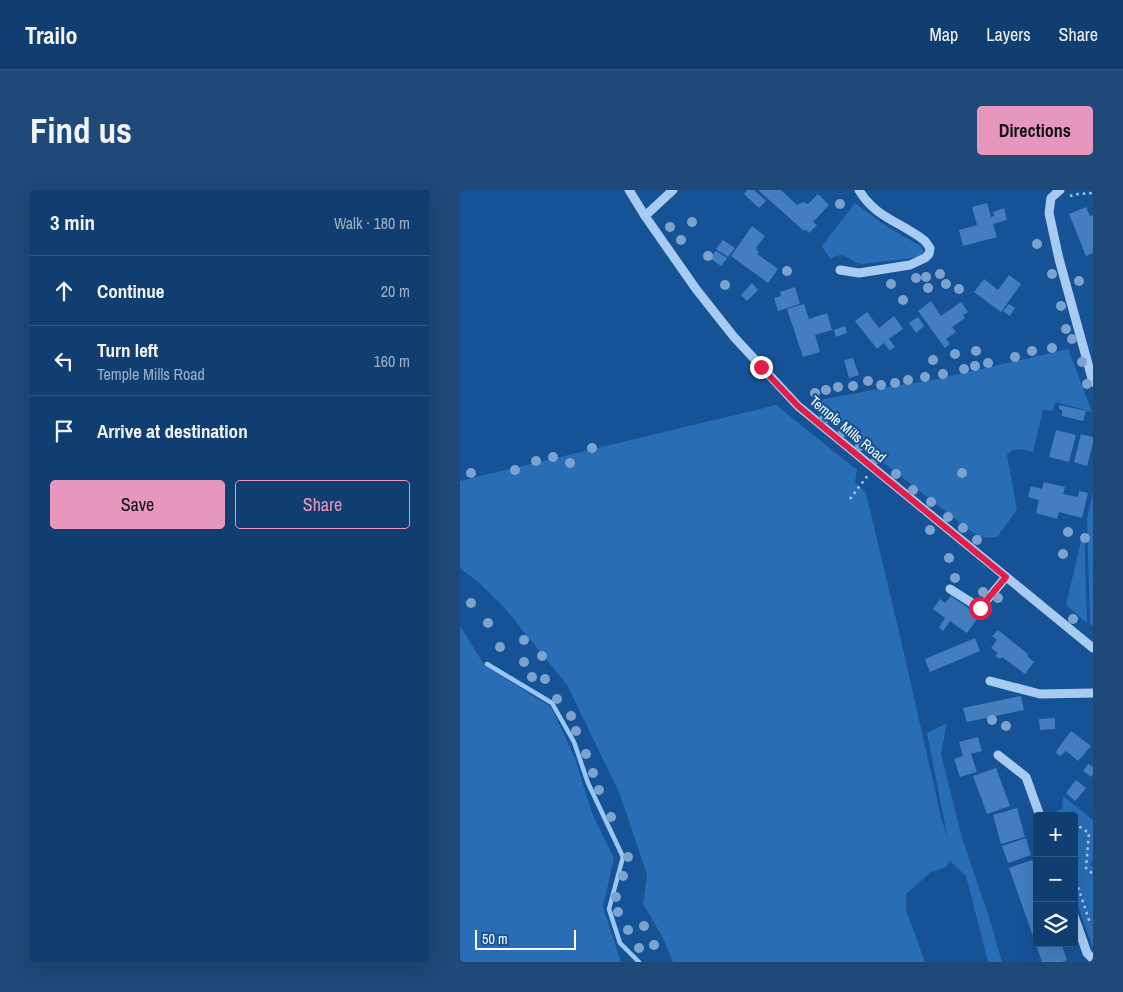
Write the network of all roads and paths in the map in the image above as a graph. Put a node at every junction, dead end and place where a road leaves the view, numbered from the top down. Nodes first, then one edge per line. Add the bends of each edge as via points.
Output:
1 (629, 190) edge
2 (673, 190) edge
3 (859, 190) edge
4 (1060, 190) edge
5 (1093, 193) edge
6 (1064, 200) dead end
7 (645, 216) junction
8 (840, 270) dead end
9 (1092, 375) edge
10 (874, 468) junction
11 (850, 499) dead end
12 (1006, 577) junction
13 (950, 589) dead end
14 (1093, 648) edge
15 (990, 682) dead end
16 (1093, 693) edge
17 (998, 755) dead end
18 (1039, 812) edge
19 (1078, 826) edge
20 (1093, 874) edge
21 (1078, 887) edge
22 (1090, 925) dead end
23 (1078, 927) edge
24 (1093, 959) edge

1 - 7 street, Temple Mills Road
2 - 7 street
3 - 8 street via 879,213 925,241 930,248 929,254 910,265 859,273
4 - 9 street via 1051,198 1050,213 1058,259
5 - 6 path via 1078,194
7 - 10 street, Temple Mills Road via 696,289 761,367 798,406
10 - 11 path
10 - 12 street, Temple Mills Road
12 - 13 street via 980,608
12 - 14 street, Temple Mills Road
15 - 16 street via 1040,694
17 - 18 street via 1026,777
19 - 20 path via 1089,833 1086,868
21 - 22 path
23 - 24 street via 1087,953

